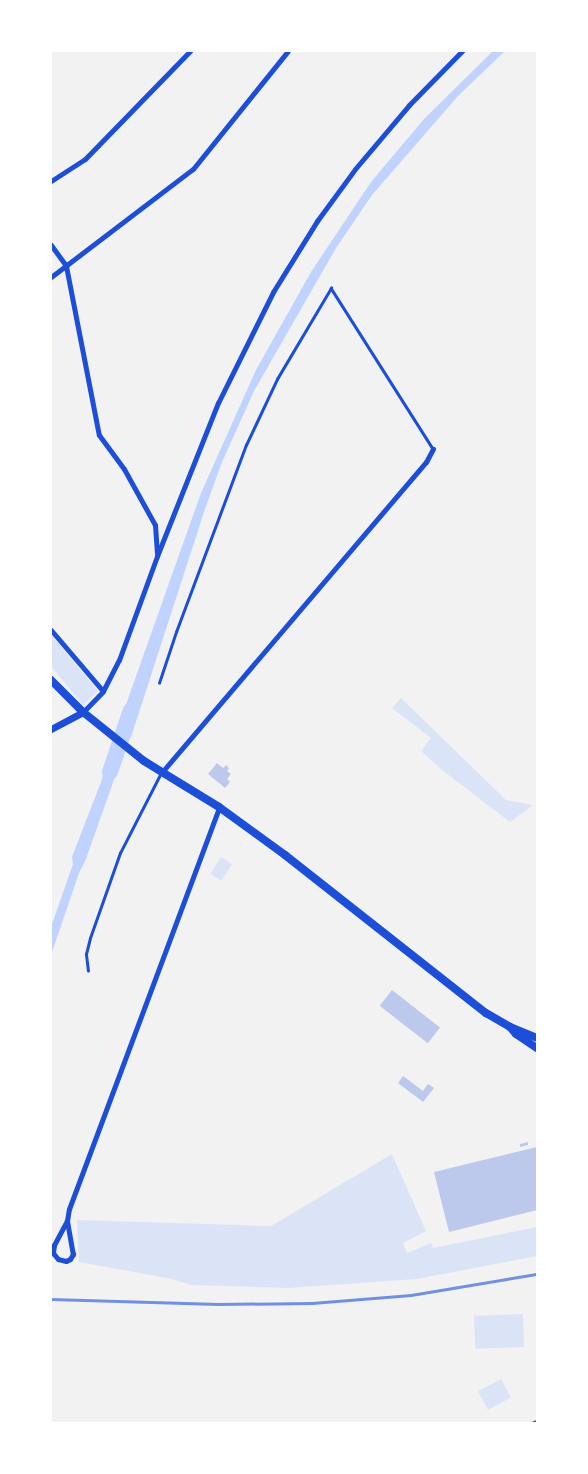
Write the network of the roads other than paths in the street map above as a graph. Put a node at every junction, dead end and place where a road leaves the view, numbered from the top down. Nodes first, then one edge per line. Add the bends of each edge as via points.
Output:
1 (190, 51) edge
2 (288, 51) edge
3 (462, 51) edge
4 (51, 181) edge
5 (51, 245) edge
6 (66, 266) junction
7 (51, 277) edge
8 (433, 449) joint
9 (157, 556) junction
10 (51, 630) edge
11 (51, 680) edge
12 (159, 683) dead end
13 (103, 691) junction
14 (83, 712) junction
15 (51, 728) edge
16 (162, 772) junction
17 (219, 807) junction
18 (88, 971) dead end
19 (510, 1026) junction
20 (537, 1038) edge
21 (537, 1048) edge
22 (67, 1221) junction

1 - 4 street via 86,159
2 - 6 street via 193,170
3 - 9 street via 409,105 355,169 317,221 273,292 218,403
5 - 6 street
6 - 7 street
6 - 9 street via 99,435 124,469 155,525
8 - 12 lane via 331,288 278,378 246,445
8 - 16 street via 426,462
9 - 13 street via 120,660
10 - 13 street
11 - 14 main road
13 - 14 street
14 - 15 main road
14 - 16 main road
16 - 17 main road
16 - 18 lane via 120,853 90,938 86,954
17 - 19 main road via 286,855 486,1013
17 - 22 street
19 - 20 main road
19 - 21 main road
22 - 22 street via 53,1253 66,1261 73,1254

